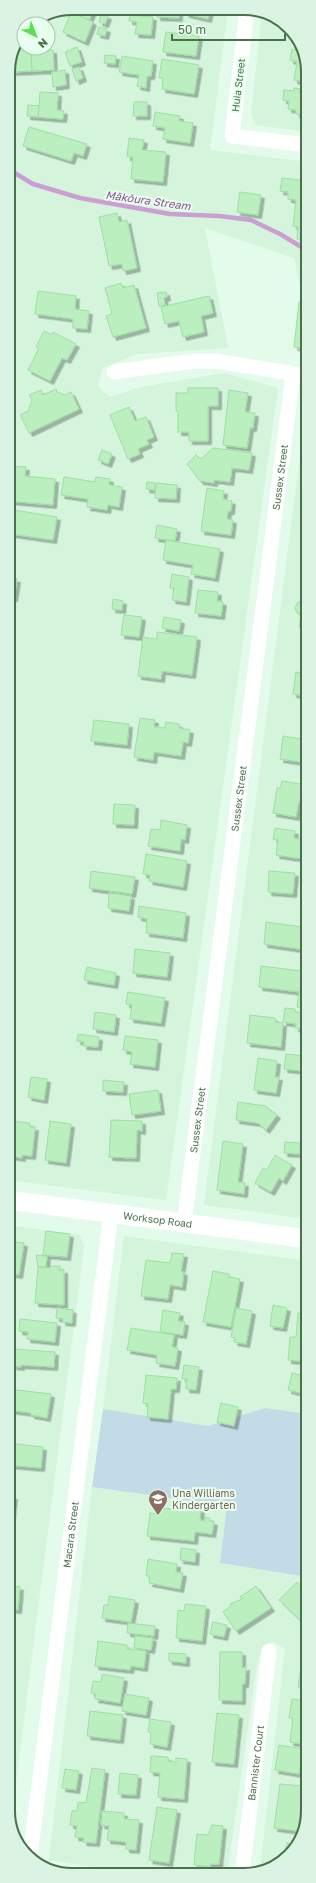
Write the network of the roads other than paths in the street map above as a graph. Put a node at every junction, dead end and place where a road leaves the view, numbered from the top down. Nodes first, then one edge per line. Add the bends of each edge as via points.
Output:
1 (246, 15) edge
2 (301, 144) edge
3 (114, 372) dead end
4 (293, 374) junction
5 (301, 375) edge
6 (15, 1201) edge
7 (111, 1213) junction
8 (184, 1224) junction
9 (301, 1238) edge
10 (269, 1651) dead end
11 (31, 1851) edge
12 (243, 1868) edge

1 - 2 street, Huia Street via 232,136
3 - 4 street via 186,362 216,361
4 - 5 street
4 - 8 street, Sussex Street
6 - 7 street, Worksop Road
7 - 8 street, Worksop Road
7 - 11 street, Macara Street
8 - 9 street, Worksop Road
10 - 12 street, Bannister Court

